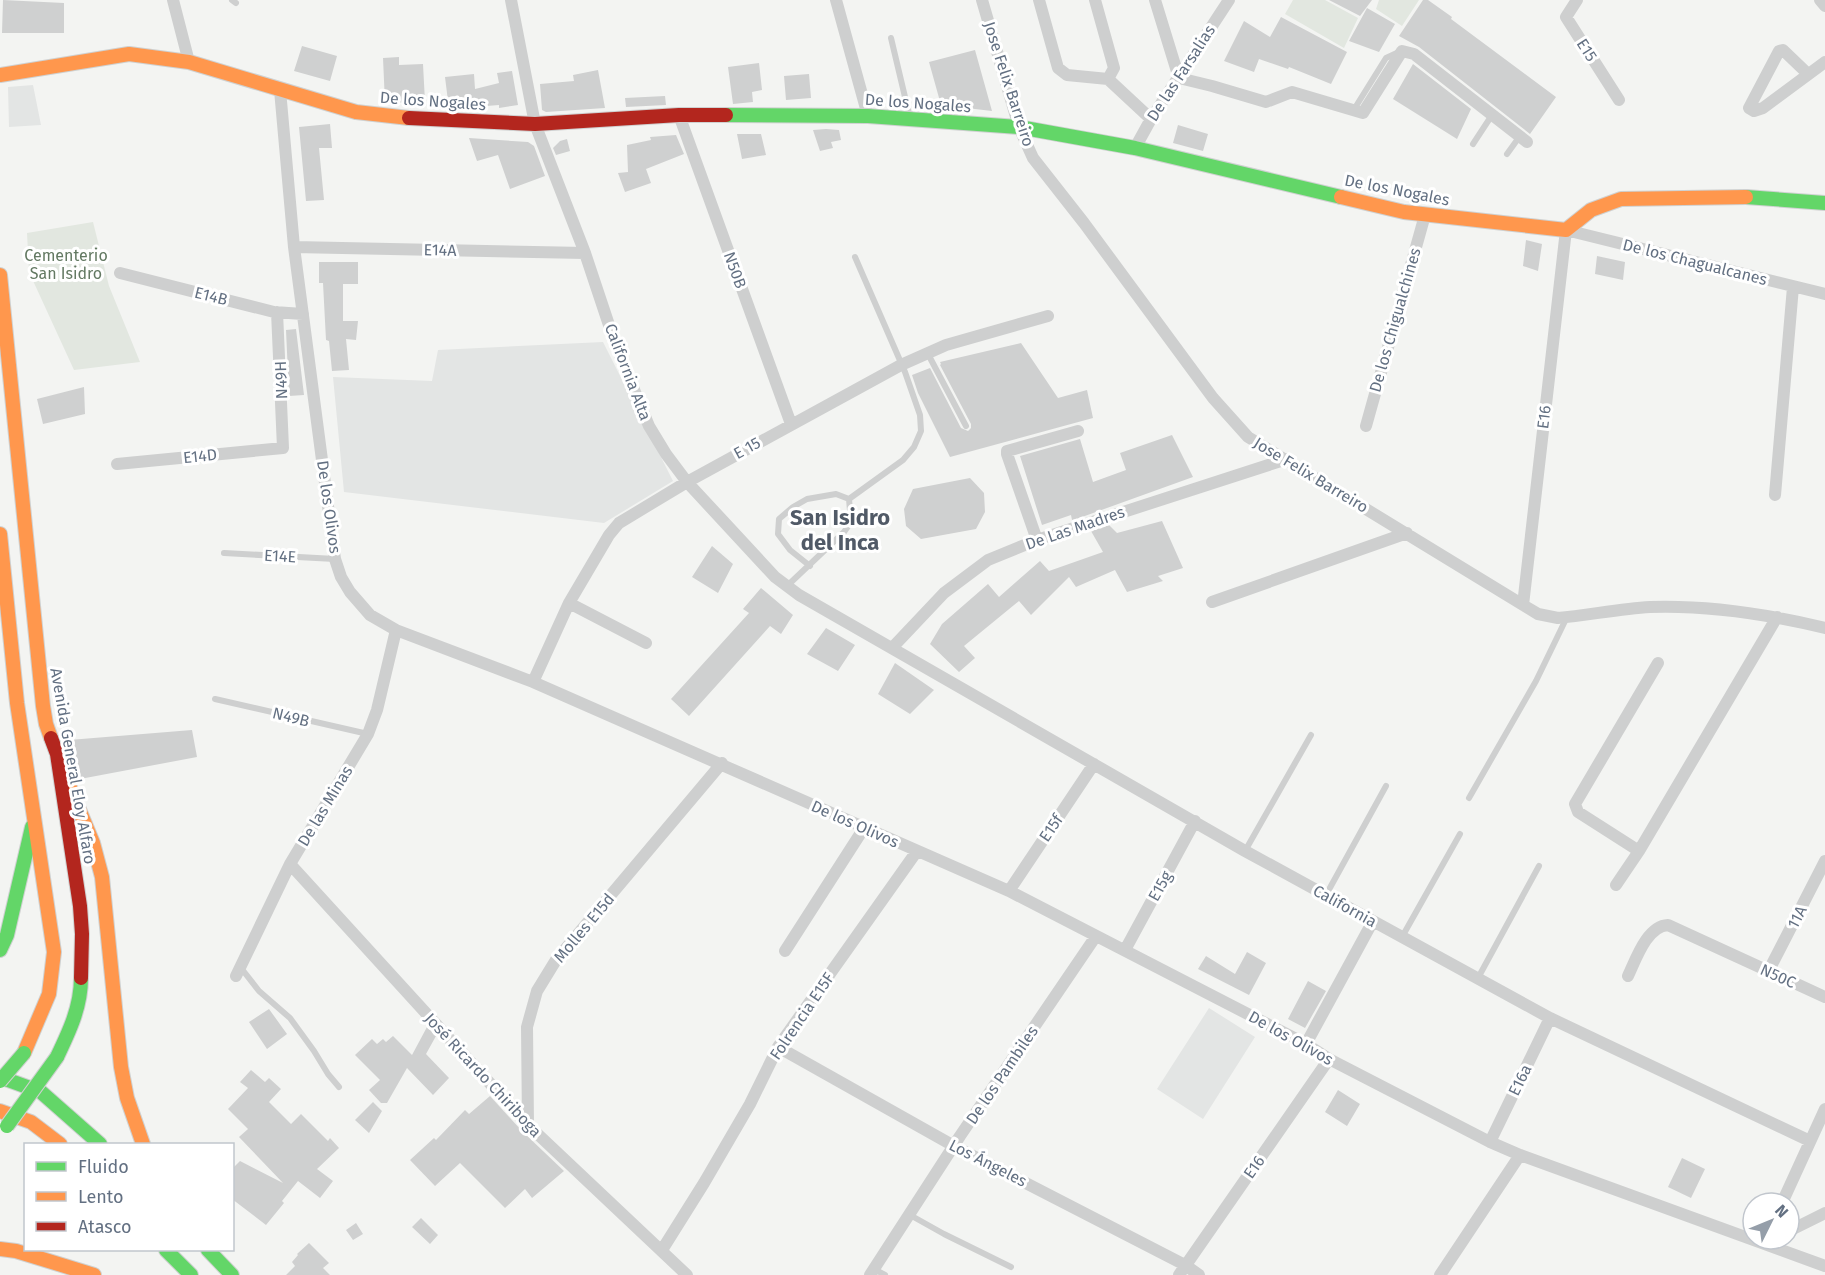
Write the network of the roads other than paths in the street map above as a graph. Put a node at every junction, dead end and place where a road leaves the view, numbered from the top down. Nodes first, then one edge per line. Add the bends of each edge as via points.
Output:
1 (174, 0) edge
2 (511, 0) edge
3 (836, 0) edge
4 (982, 0) edge
5 (1039, 0) edge
6 (1095, 0) edge
7 (1155, 0) edge
8 (1229, 0) edge
9 (1577, 0) edge
10 (1820, 0) edge
11 (1825, 6) edge
12 (891, 38) dead end
13 (189, 62) junction
14 (1825, 62) edge
15 (1808, 74) junction
16 (0, 75) edge
17 (1179, 78) junction
18 (1108, 79) junction
19 (280, 90) junction
20 (1619, 100) dead end
21 (1492, 115) junction
22 (679, 116) junction
23 (868, 116) junction
24 (910, 118) junction
25 (1151, 119) junction
26 (535, 124) junction
27 (1019, 127) junction
28 (1523, 139) joint
29 (1473, 144) dead end
30 (1135, 148) junction
31 (1507, 154) dead end
32 (1825, 203) edge
33 (1425, 215) junction
34 (1566, 230) junction
35 (294, 247) junction
36 (585, 253) junction
37 (855, 256) dead end
38 (120, 273) dead end
39 (0, 274) edge
40 (1793, 287) junction
41 (1825, 294) edge
42 (277, 312) junction
43 (303, 314) junction
44 (1048, 316) dead end
45 (927, 353) junction
46 (901, 365) junction
47 (791, 424) junction
48 (966, 426) dead end
49 (1366, 426) dead end
50 (1078, 431) dead end
51 (283, 448) joint
52 (1287, 459) junction
53 (117, 464) dead end
54 (687, 482) junction
55 (1775, 495) dead end
56 (849, 499) junction
57 (1407, 533) junction
58 (0, 534) edge
59 (1037, 540) junction
60 (224, 553) dead end
61 (335, 559) junction
62 (810, 566) junction
63 (787, 587) junction
64 (1212, 602) dead end
65 (569, 603) junction
66 (1523, 605) junction
67 (1778, 616) junction
68 (1568, 617) junction
69 (1825, 628) edge
70 (396, 630) junction
71 (5, 631) edge
72 (646, 643) dead end
73 (892, 648) junction
74 (1658, 663) dead end
75 (533, 682) junction
76 (215, 699) dead end
77 (368, 734) junction
78 (1311, 735) dead end
79 (57, 754) junction
80 (722, 763) junction
81 (1094, 764) junction
82 (1386, 786) dead end
83 (1469, 798) dead end
84 (34, 816) junction
85 (1195, 821) junction
86 (864, 828) junction
87 (1460, 834) dead end
88 (917, 851) junction
89 (1245, 851) junction
90 (1639, 851) junction
91 (1825, 861) edge
92 (290, 864) junction
93 (1539, 866) dead end
94 (1616, 885) dead end
95 (1009, 891) junction
96 (1326, 895) junction
97 (1373, 921) junction
98 (1096, 936) junction
99 (1402, 937) junction
100 (0, 950) edge
101 (1125, 950) junction
102 (785, 951) dead end
103 (238, 972) joint
104 (1768, 972) junction
105 (1628, 976) dead end
106 (1477, 978) junction
107 (1825, 998) edge
108 (1550, 1018) junction
109 (1306, 1044) junction
110 (778, 1047) junction
111 (1329, 1059) junction
112 (0, 1079) edge
113 (339, 1088) dead end
114 (1825, 1109) edge
115 (0, 1111) edge
116 (528, 1125) junction
117 (3, 1129) edge
118 (1810, 1141) junction
119 (1490, 1142) junction
120 (59, 1143) edge
121 (99, 1143) edge
122 (143, 1143) edge
123 (954, 1146) junction
124 (1520, 1155) junction
125 (1787, 1191) edge
126 (1825, 1214) edge
127 (910, 1215) junction
128 (1801, 1225) edge
129 (1741, 1232) edge
130 (0, 1249) edge
131 (662, 1250) junction
132 (167, 1251) edge
133 (208, 1251) edge
134 (1790, 1251) edge
135 (1825, 1266) edge
136 (1011, 1267) dead end
137 (1182, 1270) edge
138 (876, 1273) edge
139 (94, 1275) edge
140 (190, 1275) edge
141 (232, 1275) edge
142 (687, 1275) edge
143 (1199, 1275) edge
144 (1440, 1275) edge

1 - 13 street
2 - 26 street, California Alta
3 - 23 street
4 - 27 street, Jose Felix Barreiro
5 - 18 street via 1058,68 1067,75
6 - 18 street via 1114,68
7 - 17 street
8 - 17 street, De las Farsalias
9 - 20 street, E15 via 1566,17
10 - 11 street
12 - 24 lane
13 - 16 main road, De los Nogales via 129,54
13 - 19 main road, De los Nogales
14 - 15 street
15 - 15 street via 1783,50 1779,51 1749,108 1758,111
17 - 21 street via 1266,102 1292,93 1358,112 1402,51 1414,54
17 - 25 street, De las Farsalias
18 - 25 street
19 - 26 main road, De los Nogales via 356,112
19 - 35 street, De los Olivos
21 - 28 street
21 - 29 lane
22 - 23 main road, De los Nogales
22 - 26 main road, De los Nogales
22 - 47 street, N50B
23 - 24 main road, De los Nogales
24 - 27 main road, De los Nogales
25 - 30 street, De las Farsalias
26 - 36 street, California Alta
27 - 30 main road, De los Nogales
27 - 52 street, Jose Felix Barreiro via 1038,166 1224,412 1248,437
28 - 31 lane
30 - 33 main road, De los Nogales
32 - 34 main road via 1729,196 1621,199 1591,210
33 - 34 main road, De los Nogales
33 - 49 street, De los Chigualchines
34 - 40 street, De los Chagualcanes
34 - 66 street, E16
35 - 36 street, E14A
35 - 43 street, De los Olivos
36 - 54 street, California Alta via 641,409
37 - 46 lane
38 - 42 street, E14B
39 - 79 main road, Avenida General Eloy Alfaro via 46,724
40 - 41 street, De los Chagualcanes
40 - 55 street
42 - 43 street, E14B
42 - 51 street, N49H
43 - 61 street, De los Olivos
44 - 45 street, E 15
45 - 46 street, E 15
45 - 48 lane
46 - 47 street, E 15
46 - 56 lane via 920,415 921,431 903,460
47 - 54 street, E 15
50 - 59 street via 1007,451
51 - 53 street, E14D
52 - 57 street, Jose Felix Barreiro
52 - 59 street, De Las Madres
54 - 63 street, California Alta
54 - 65 street, E 15 via 613,529
56 - 62 lane via 851,522
56 - 62 lane via 836,494 807,499 779,519 778,534
57 - 64 street
57 - 66 street, Jose Felix Barreiro
58 - 71 main road
59 - 73 street, De Las Madres via 988,560 944,593
60 - 61 lane, E14E
61 - 70 street, De los Olivos via 350,592 370,615
62 - 63 lane
63 - 73 street, California Alta
65 - 72 street
65 - 75 street, E 15
66 - 68 street, Jose Felix Barreiro via 1547,617
67 - 68 street, Jose Felix Barreiro via 1737,610 1650,607
67 - 69 street, Jose Felix Barreiro
67 - 90 street
68 - 83 lane
70 - 75 street, De los Olivos
70 - 77 street, De las Minas
71 - 84 main road
73 - 81 street, California
74 - 90 street via 1575,804 1578,812
75 - 80 street, De los Olivos
76 - 77 lane, N49B
77 - 92 street, De las Minas
78 - 89 lane
79 - 117 main road, Avenida General Eloy Alfaro, bridge via 80,906 81,992 57,1057
79 - 122 main road via 93,843 102,877 121,1066
80 - 86 street, De los Olivos
80 - 116 street, Molles E15d via 556,960 537,991 527,1027
81 - 85 street, California
81 - 95 street, E15f
82 - 96 lane
84 - 100 main road via 7,935
84 - 112 main road, bridge via 54,952 50,994 24,1053
85 - 89 street, California
85 - 101 street, E15g
86 - 88 street, De los Olivos
86 - 102 street
87 - 99 lane
88 - 95 street, De los Olivos
88 - 110 street, Folrencia E15F
89 - 96 street, California
90 - 94 street
91 - 104 street, 11A
92 - 103 street, De las Minas
92 - 116 street, José Ricardo Chiriboga
93 - 106 lane
95 - 98 street, De los Olivos
96 - 97 street, California
97 - 99 street, California
97 - 109 street
98 - 101 street, De los Olivos
98 - 123 street, De los Pambiles
99 - 106 street, California
101 - 109 street, De los Olivos
103 - 113 lane via 290,1018
104 - 105 street, N50C via 1664,925 1653,932
104 - 107 street, N50C
106 - 108 street, California
108 - 118 street, California
108 - 119 street, E16a
109 - 111 street, De los Olivos
110 - 123 street, Los Ángeles
110 - 131 street, Folrencia E15F via 750,1104
111 - 119 street, De los Olivos
111 - 137 street, E16
112 - 121 main road via 41,1092
114 - 118 street
115 - 120 main road via 31,1122
116 - 131 street, José Ricardo Chiriboga
118 - 125 street
119 - 124 street, De los Olivos
123 - 127 street, De los Pambiles
123 - 137 street, Los Ángeles
124 - 129 street, De los Olivos
124 - 144 street
126 - 128 street
127 - 136 lane
127 - 138 street, De los Pambiles
130 - 139 main road
131 - 142 street, José Ricardo Chiriboga
132 - 140 main road
133 - 141 main road
134 - 135 street, De los Olivos
137 - 143 street, Los Ángeles

